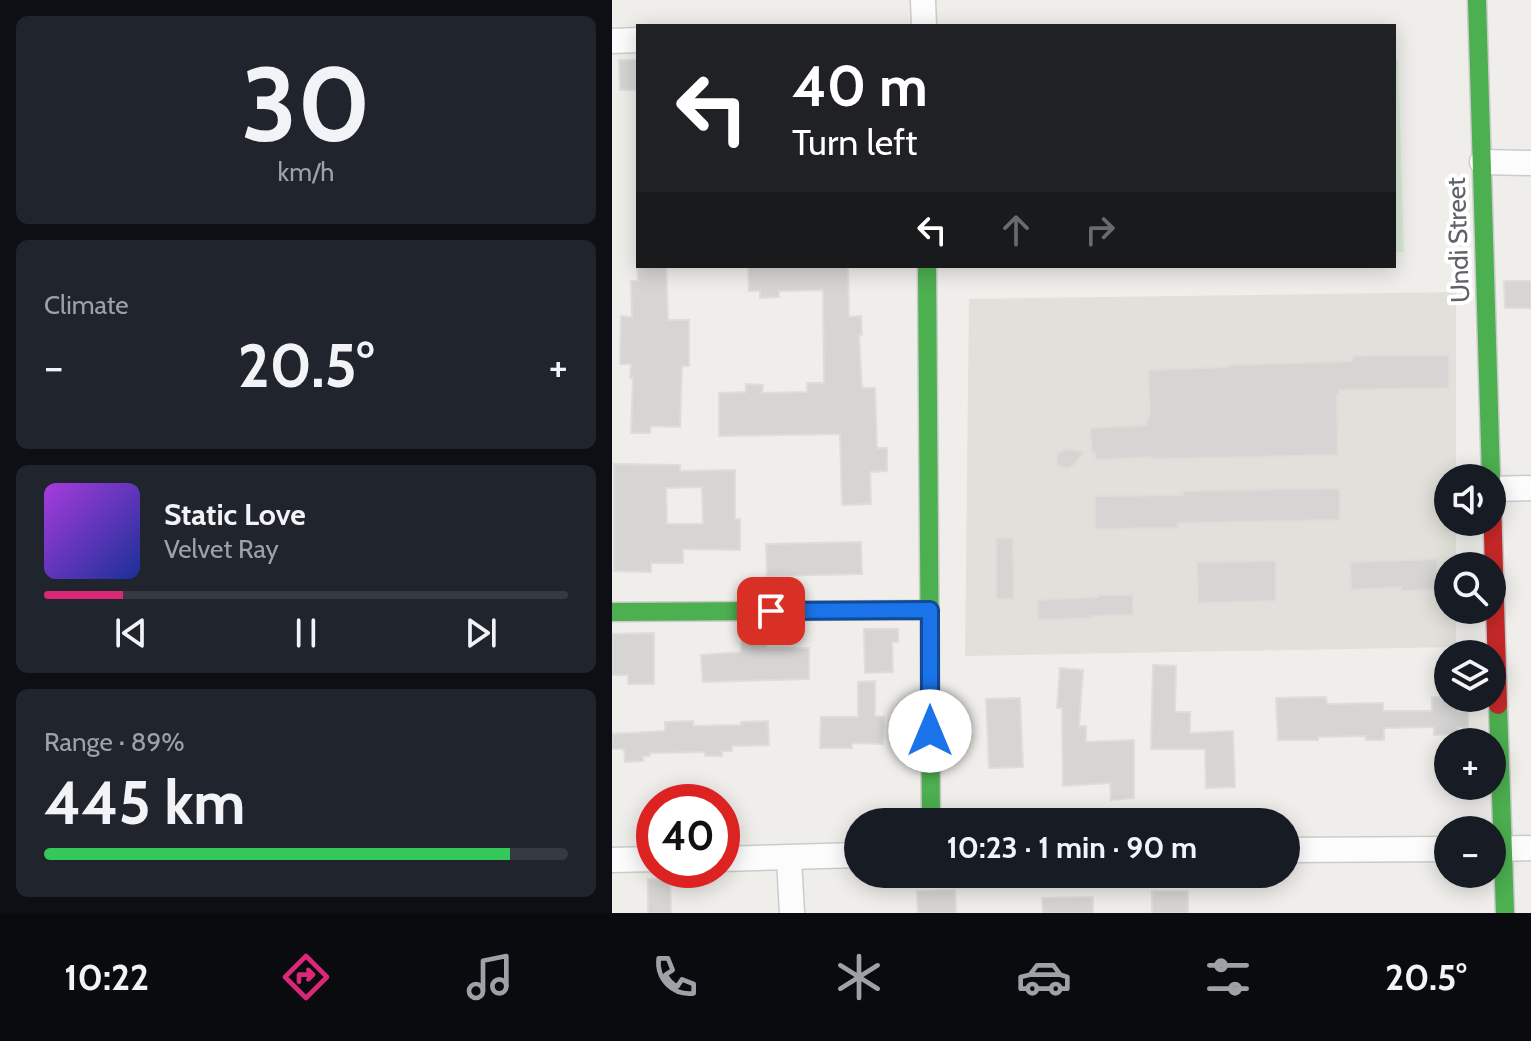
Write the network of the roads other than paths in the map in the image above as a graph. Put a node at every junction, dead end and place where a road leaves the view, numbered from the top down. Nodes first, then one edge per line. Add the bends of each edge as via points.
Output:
1 (923, 0) edge
2 (1477, 0) edge
3 (924, 24) edge
4 (636, 40) edge
5 (612, 41) edge
6 (1482, 162) junction
7 (1531, 163) edge
8 (927, 268) edge
9 (1491, 464) edge
10 (1531, 488) edge
11 (1506, 489) edge
12 (1493, 536) edge
13 (930, 610) junction
14 (612, 612) edge
15 (931, 808) edge
16 (1497, 816) edge
17 (1531, 848) edge
18 (1434, 849) edge
19 (1506, 849) edge
20 (1300, 850) edge
21 (844, 856) edge
22 (789, 858) junction
23 (636, 859) edge
24 (740, 859) edge
25 (612, 860) edge
26 (1502, 888) edge
27 (792, 913) edge
28 (1505, 913) edge

1 - 3 street
2 - 6 street, Undi Street
4 - 5 street
6 - 7 street
6 - 9 street, Undi Street
8 - 13 street
10 - 11 street
12 - 16 street
13 - 14 street
13 - 15 street
17 - 19 street
18 - 20 street
21 - 22 street
22 - 24 street
22 - 27 street
23 - 25 street
26 - 28 street

